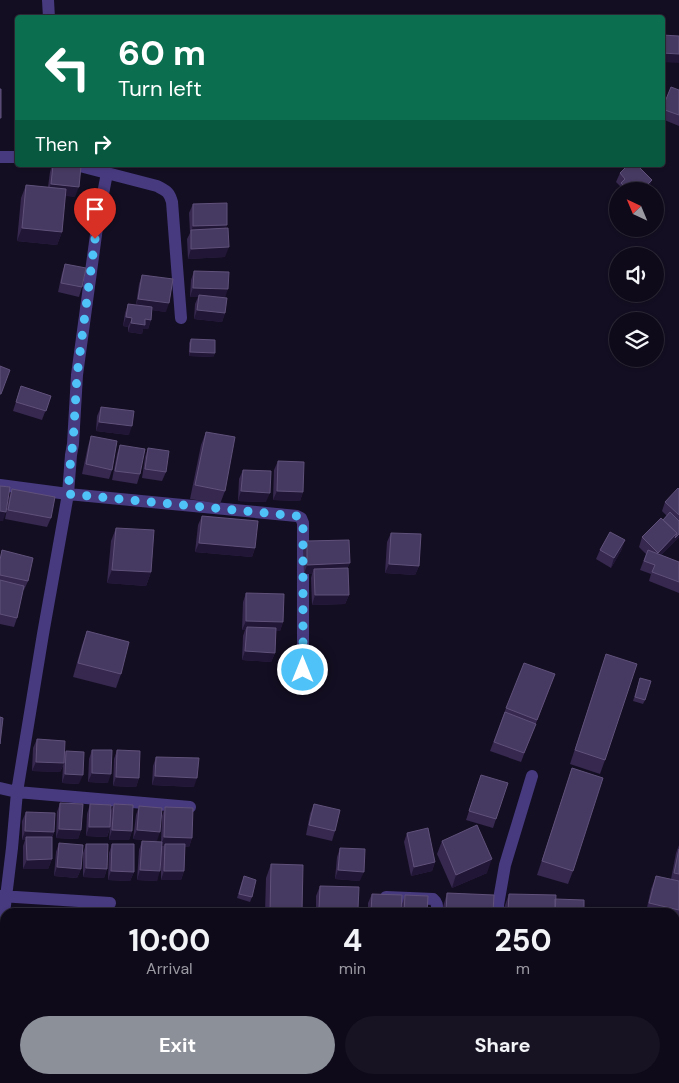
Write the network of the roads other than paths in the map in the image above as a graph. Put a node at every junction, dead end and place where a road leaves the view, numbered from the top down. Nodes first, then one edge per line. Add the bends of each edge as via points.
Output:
1 (48, 0) edge
2 (48, 15) edge
3 (0, 157) edge
4 (15, 157) edge
5 (84, 167) edge
6 (106, 173) junction
7 (181, 318) dead end
8 (0, 485) edge
9 (68, 494) junction
10 (303, 670) dead end
11 (532, 776) dead end
12 (0, 788) edge
13 (17, 792) junction
14 (190, 806) edge
15 (3, 896) edge
16 (378, 897) edge
17 (110, 903) dead end
18 (437, 908) edge
19 (498, 908) edge

1 - 2 street
3 - 4 street
5 - 6 street
6 - 7 street via 157,186 170,194
6 - 9 street via 77,375
8 - 9 street
9 - 10 street via 301,518
9 - 13 street
11 - 19 street via 504,865
12 - 13 street
13 - 14 street
13 - 15 street via 12,848
15 - 17 street
16 - 18 street via 433,899

